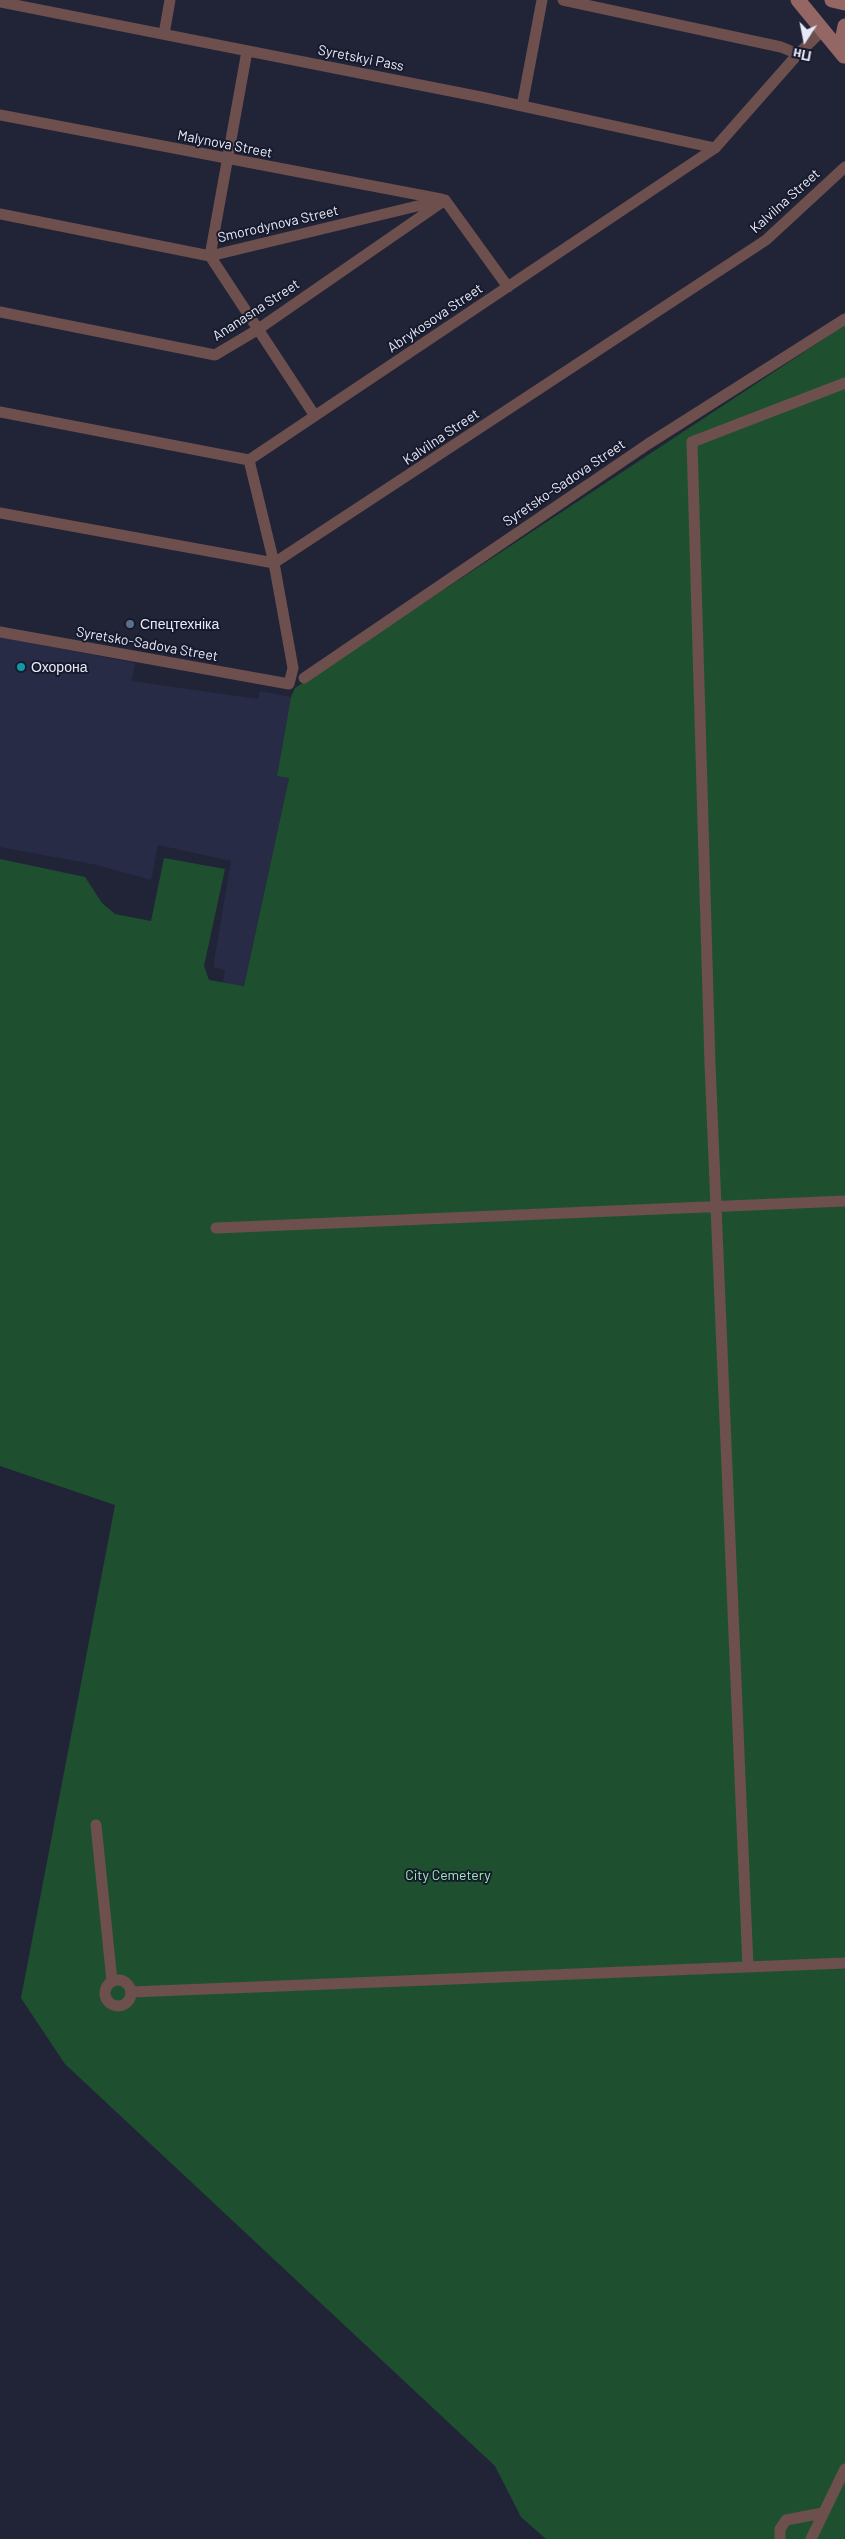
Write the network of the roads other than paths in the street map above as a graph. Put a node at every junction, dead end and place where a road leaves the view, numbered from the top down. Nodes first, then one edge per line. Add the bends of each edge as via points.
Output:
1 (170, 0) edge
2 (542, 0) edge
3 (563, 0) edge
4 (798, 0) edge
5 (832, 0) edge
6 (0, 2) edge
7 (845, 3) edge
8 (845, 26) edge
9 (823, 30) junction
10 (164, 34) junction
11 (248, 51) junction
12 (798, 54) junction
13 (844, 57) edge
14 (522, 106) junction
15 (0, 115) edge
16 (715, 148) junction
17 (226, 159) junction
18 (845, 167) edge
19 (445, 200) junction
20 (0, 214) edge
21 (210, 256) junction
22 (508, 287) junction
23 (0, 312) edge
24 (845, 319) edge
25 (257, 330) junction
26 (845, 383) edge
27 (0, 412) edge
28 (315, 416) junction
29 (249, 460) junction
30 (0, 513) edge
31 (274, 563) junction
32 (0, 632) edge
33 (304, 678) dead end
34 (845, 1201) edge
35 (716, 1208) junction
36 (216, 1228) dead end
37 (96, 1825) dead end
38 (845, 1963) edge
39 (748, 1966) junction
40 (112, 1981) junction
41 (132, 1992) junction
42 (845, 2469) edge
43 (823, 2513) junction
44 (780, 2539) edge
45 (811, 2539) edge

1 - 10 street
2 - 14 street
3 - 12 street via 781,47
4 - 9 main road
5 - 7 main road
6 - 10 street, Syretskyi Pass
8 - 13 main road via 842,41
9 - 12 street, Abrykosova Street
9 - 13 main road
10 - 11 street, Syretskyi Pass
11 - 14 street, Syretskyi Pass
11 - 17 street
12 - 16 street, Abrykosova Street
14 - 16 street, Syretskyi Pass
15 - 17 street, Malynova Street
16 - 22 street, Abrykosova Street
17 - 19 street, Malynova Street
17 - 21 street
18 - 31 street, Kalvilna Street via 766,240
19 - 21 street, Smorodynova Street
19 - 22 street
19 - 25 street, Ananasna Street
20 - 21 street, Smorodynova Street
21 - 25 street
22 - 28 street, Abrykosova Street
23 - 25 street, Ananasna Street via 215,355
24 - 33 street, Syretsko-Sadova Street via 648,444
25 - 28 street
26 - 35 street via 692,442
27 - 29 street
28 - 29 street, Abrykosova Street
29 - 31 street
30 - 31 street
31 - 32 street, Syretsko-Sadova Street via 293,668 289,684
34 - 35 street
35 - 36 street
35 - 39 street
37 - 40 street
38 - 39 street
39 - 41 street
40 - 41 street via 125,1981
40 - 41 street via 105,1991 107,1999 114,2005 126,2004
42 - 43 street
43 - 44 street via 786,2520 780,2529
43 - 45 street

